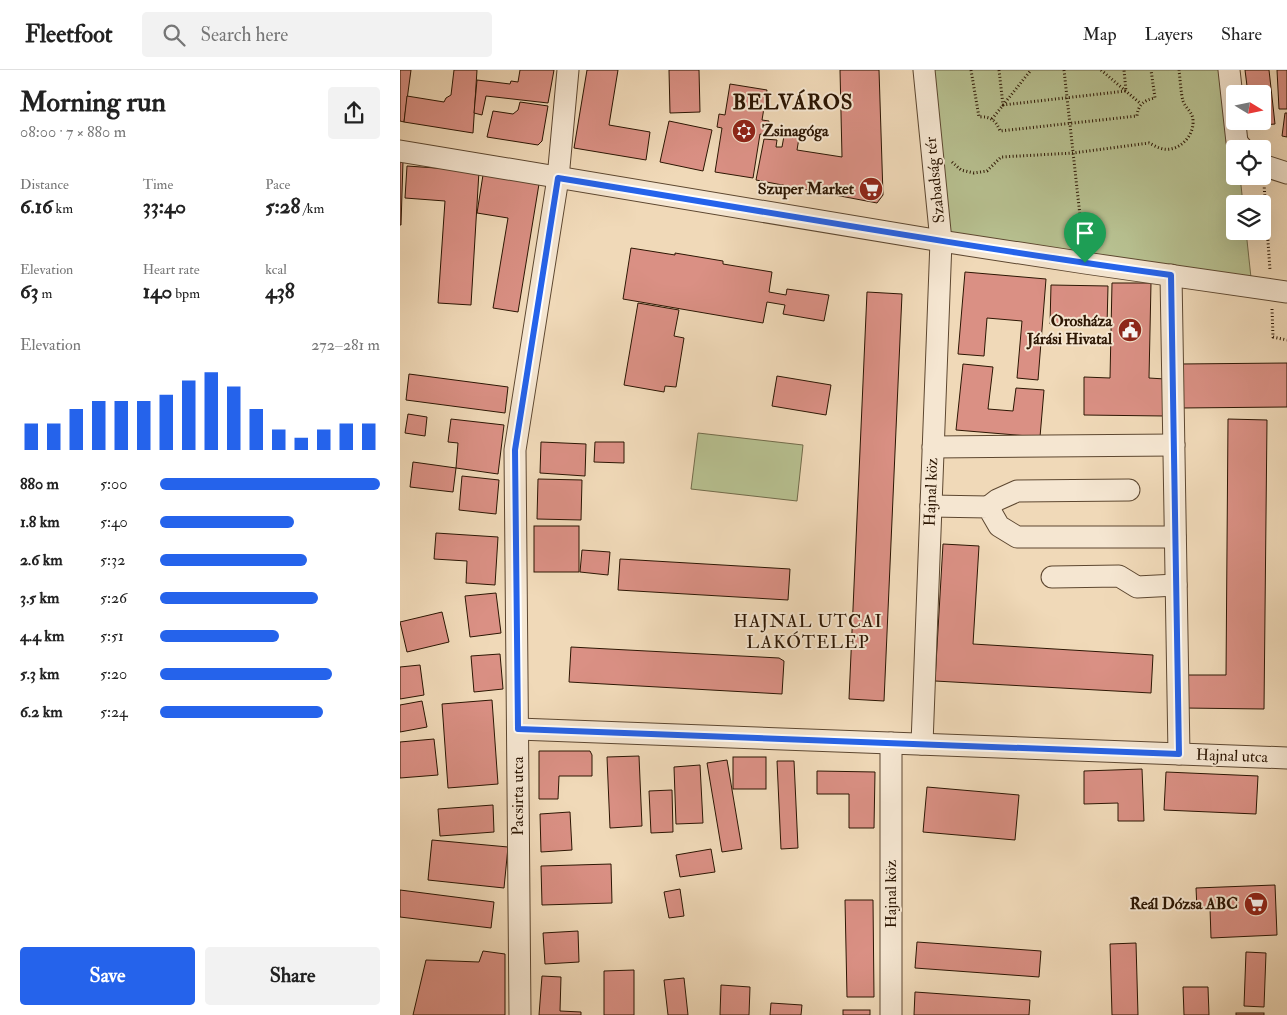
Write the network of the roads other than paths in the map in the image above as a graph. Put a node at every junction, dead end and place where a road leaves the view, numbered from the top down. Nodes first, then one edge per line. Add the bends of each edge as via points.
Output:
1 (568, 70) edge
2 (924, 70) edge
3 (1229, 70) edge
4 (1239, 140) edge
5 (400, 152) edge
6 (1271, 168) edge
7 (1287, 173) edge
8 (558, 178) junction
9 (941, 241) junction
10 (1171, 275) junction
11 (1279, 291) edge
12 (1174, 445) junction
13 (933, 447) junction
14 (1129, 490) dead end
15 (931, 506) junction
16 (988, 507) junction
17 (1175, 536) junction
18 (1052, 577) dead end
19 (1176, 586) junction
20 (518, 729) junction
21 (891, 743) junction
22 (922, 744) junction
23 (1179, 754) junction
24 (1287, 758) edge
25 (520, 1015) edge
26 (890, 1015) edge

1 - 8 street, Pacsirta utca
2 - 9 street, Szabadság tér
3 - 4 street
5 - 8 street
6 - 7 street
8 - 9 street
8 - 20 street, Pacsirta utca via 515,450
9 - 10 street, Szabadság tér
9 - 13 street, Hajnal köz
10 - 11 street, Szabadság tér
10 - 12 street
12 - 13 street
12 - 17 street
13 - 15 street, Hajnal köz
14 - 16 street via 1017,491
15 - 16 street
15 - 22 street, Hajnal köz
16 - 17 street via 999,526 1017,537
17 - 19 street
18 - 19 street via 1119,576 1137,587
19 - 23 street
20 - 21 street, Hajnal utca
20 - 25 street, Pacsirta utca
21 - 22 street, Hajnal utca
21 - 26 street, Hajnal köz
22 - 23 street, Hajnal utca
23 - 24 street, Hajnal utca

